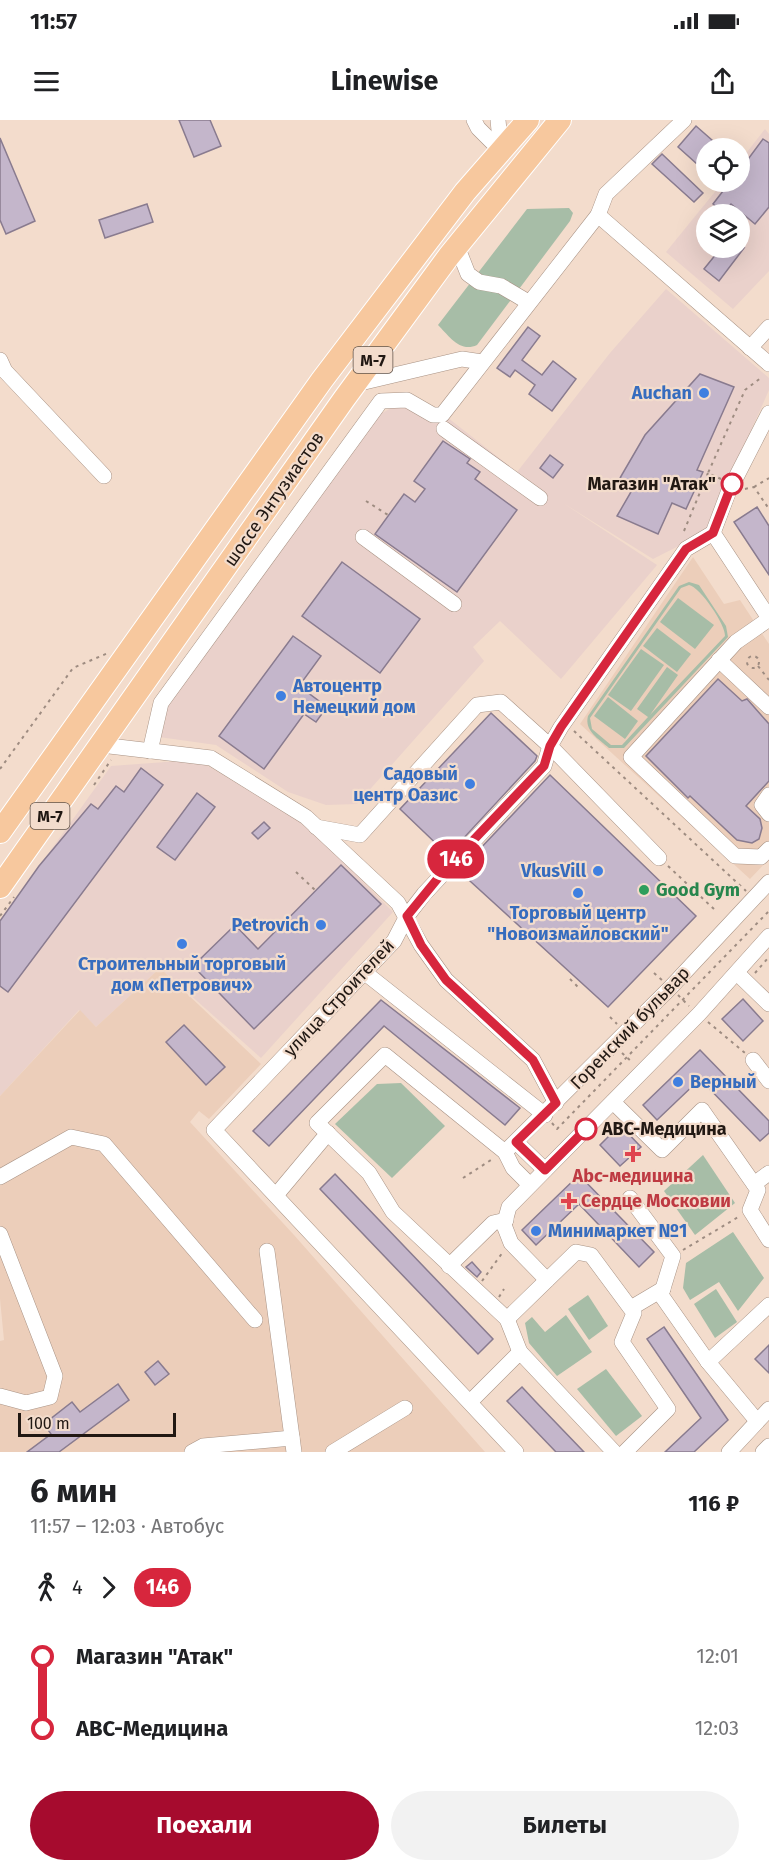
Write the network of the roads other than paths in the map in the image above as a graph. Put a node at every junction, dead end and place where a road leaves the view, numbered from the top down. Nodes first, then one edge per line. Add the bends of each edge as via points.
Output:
1 (474, 120) edge
2 (498, 120) edge
3 (528, 120) edge
4 (560, 120) edge
5 (684, 120) edge
6 (501, 151) junction
7 (598, 215) junction
8 (457, 246) junction
9 (528, 302) junction
10 (769, 327) edge
11 (750, 348) junction
12 (0, 360) edge
13 (482, 362) junction
14 (765, 370) edge
15 (356, 384) junction
16 (769, 413) edge
17 (444, 429) dead end
18 (104, 476) dead end
19 (540, 498) dead end
20 (713, 533) junction
21 (363, 537) dead end
22 (454, 604) dead end
23 (769, 619) edge
24 (719, 660) junction
25 (769, 707) edge
26 (101, 745) junction
27 (550, 746) junction
28 (150, 751) junction
29 (769, 795) edge
30 (769, 814) edge
31 (316, 827) junction
32 (0, 832) edge
33 (769, 849) edge
34 (659, 858) road end
35 (769, 882) edge
36 (0, 887) edge
37 (407, 916) junction
38 (769, 936) edge
39 (364, 972) junction
40 (737, 973) junction
41 (769, 1004) edge
42 (753, 1060) road end
43 (769, 1081) edge
44 (613, 1102) junction
45 (556, 1103) junction
46 (549, 1119) junction
47 (328, 1133) junction
48 (511, 1147) junction
49 (545, 1170) junction
50 (769, 1173) edge
51 (0, 1177) edge
52 (754, 1184) junction
53 (530, 1185) junction
54 (277, 1194) junction
55 (630, 1198) dead end
56 (506, 1220) junction
57 (0, 1234) edge
58 (769, 1240) edge
59 (267, 1251) dead end
60 (449, 1266) junction
61 (547, 1280) junction
62 (663, 1289) junction
63 (769, 1305) edge
64 (632, 1308) junction
65 (507, 1319) junction
66 (255, 1320) dead end
67 (520, 1352) junction
68 (708, 1362) junction
69 (0, 1396) edge
70 (470, 1402) junction
71 (405, 1408) dead end
72 (769, 1409) edge
73 (757, 1421) junction
74 (293, 1445) edge
75 (769, 1446) edge
76 (192, 1452) edge
77 (333, 1452) edge
78 (516, 1452) edge
79 (614, 1452) edge
80 (625, 1452) edge
81 (729, 1452) edge
82 (763, 1452) edge

1 - 6 street
2 - 6 street
3 - 6 highway, шоссе Энтузиастов / М-7
4 - 8 highway, шоссе Энтузиастов / М-7
5 - 7 street via 606,194
6 - 32 highway, шоссе Энтузиастов / М-7 via 465,192 322,380
7 - 9 street
7 - 11 street
8 - 9 street via 468,274 479,282 501,286
8 - 15 highway, шоссе Энтузиастов / М-7
9 - 13 street
10 - 11 street
11 - 14 street
12 - 18 street via 5,371
13 - 15 street via 462,359
13 - 28 street via 440,417 407,400 381,401 162,703
15 - 26 highway, шоссе Энтузиастов / М-7
16 - 20 street via 728,492
17 - 19 street
20 - 23 street
20 - 27 street, улица Строителей via 686,549
21 - 22 street
23 - 24 street via 736,642
24 - 25 street
24 - 33 street via 631,757 733,854 757,857
26 - 28 street
26 - 36 highway, шоссе Энтузиастов / М-7
27 - 31 street via 501,702 477,705 360,835
27 - 34 street
27 - 37 street, улица Строителей via 544,766 443,872
28 - 31 street via 211,758
29 - 30 street via 762,805
31 - 37 street via 398,903
35 - 45 street, Горенский бульвар
37 - 39 street, улица Строителей via 394,941
37 - 45 street via 421,945 446,980 533,1060
38 - 40 street
39 - 46 street
39 - 54 street, улица Строителей via 214,1130
40 - 41 street
40 - 44 street
42 - 43 street
44 - 49 street
44 - 52 street via 662,1150 702,1110
45 - 46 street, Горенский бульвар
46 - 48 street, Горенский бульвар
47 - 48 street via 317,1123 385,1055
47 - 54 street
47 - 60 street via 369,1173 393,1212
48 - 49 street
48 - 53 street via 513,1167
49 - 53 street
50 - 52 street
51 - 66 street via 71,1137 104,1144
52 - 58 street via 758,1190 750,1209
53 - 56 street via 509,1207
54 - 70 street, улица Строителей
55 - 62 street via 673,1256
56 - 60 street via 493,1223
56 - 61 street via 504,1225 512,1243
57 - 69 street via 55,1376 50,1397 26,1403
59 - 74 street
60 - 65 street
61 - 64 street via 576,1252 584,1252 591,1255
61 - 65 street
62 - 64 street
62 - 68 street via 661,1295
63 - 68 street
64 - 80 street via 634,1312 622,1342 668,1409
65 - 67 street
67 - 70 street
67 - 79 street
68 - 73 street
70 - 78 street, улица Строителей
71 - 77 street
72 - 73 street
73 - 81 street
74 - 76 street via 203,1446
75 - 82 street

